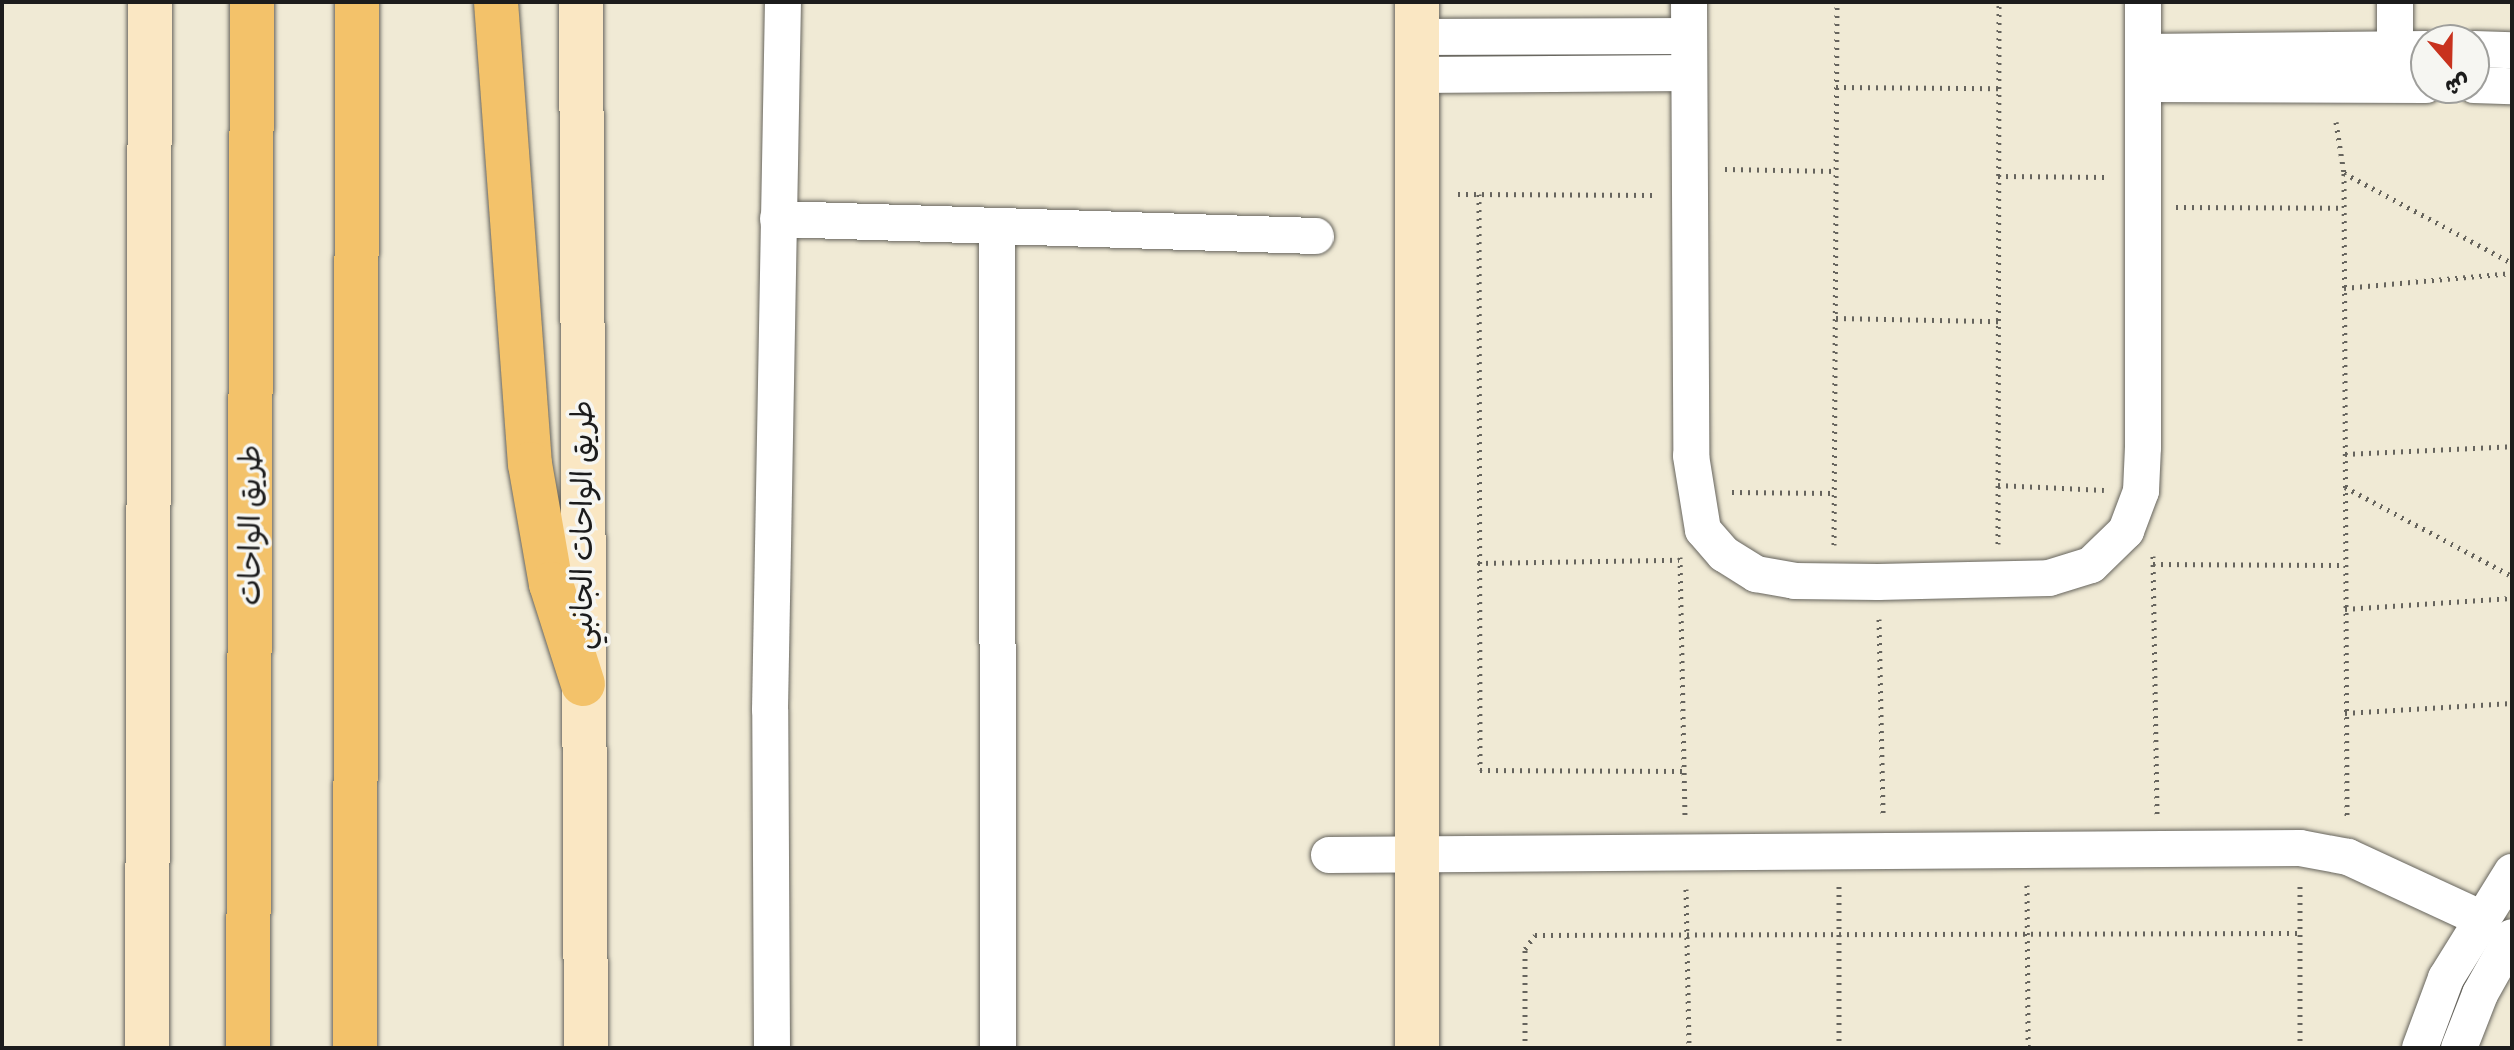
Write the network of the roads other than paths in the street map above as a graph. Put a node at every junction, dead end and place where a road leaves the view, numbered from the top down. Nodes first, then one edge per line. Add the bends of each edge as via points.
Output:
1 (150, 2) edge
2 (226, 2) edge
3 (252, 2) edge
4 (357, 2) edge
5 (496, 2) edge
6 (581, 2) edge
7 (783, 2) edge
8 (2143, 2) edge
9 (2395, 2) edge
10 (1689, 19) edge
11 (1417, 38) edge
12 (2410, 45) edge
13 (2410, 48) edge
14 (2490, 49) edge
15 (2512, 50) edge
16 (2143, 68) junction
17 (1689, 73) junction
18 (2410, 85) edge
19 (2490, 85) edge
20 (2512, 86) edge
21 (252, 87) junction
22 (778, 219) junction
23 (997, 226) junction
24 (1316, 236) dead end
25 (583, 684) junction
26 (1329, 855) dead end
27 (1417, 857) junction
28 (2512, 872) edge
29 (2480, 918) junction
30 (2512, 937) edge
31 (147, 1048) edge
32 (248, 1048) edge
33 (355, 1048) edge
34 (586, 1048) edge
35 (772, 1048) edge
36 (998, 1048) edge
37 (1417, 1048) edge
38 (2420, 1048) edge
39 (2459, 1048) edge

1 - 31 street
2 - 21 highway
3 - 21 highway, طريق الواحات
4 - 33 highway
5 - 25 highway via 530,464 551,584
6 - 25 street, طريق الواحات الجانبي
7 - 22 street
8 - 16 street
9 - 12 street
10 - 11 street
10 - 17 street
11 - 17 street
11 - 27 street
13 - 16 street
14 - 15 street
16 - 17 street via 2141,491 2126,531 2091,565 2049,578 1998,581 1834,581 1756,574 1724,554 1703,530 1693,492
16 - 18 street via 2330,85
19 - 20 street
21 - 32 highway, طريق الواحات
22 - 23 street
22 - 35 street via 770,710
23 - 24 street
23 - 36 street
25 - 34 street, طريق الواحات الجانبي
26 - 27 street
27 - 29 street via 2300,848 2348,857
27 - 37 street
28 - 29 street
29 - 38 street via 2446,978
30 - 39 street via 2480,994

